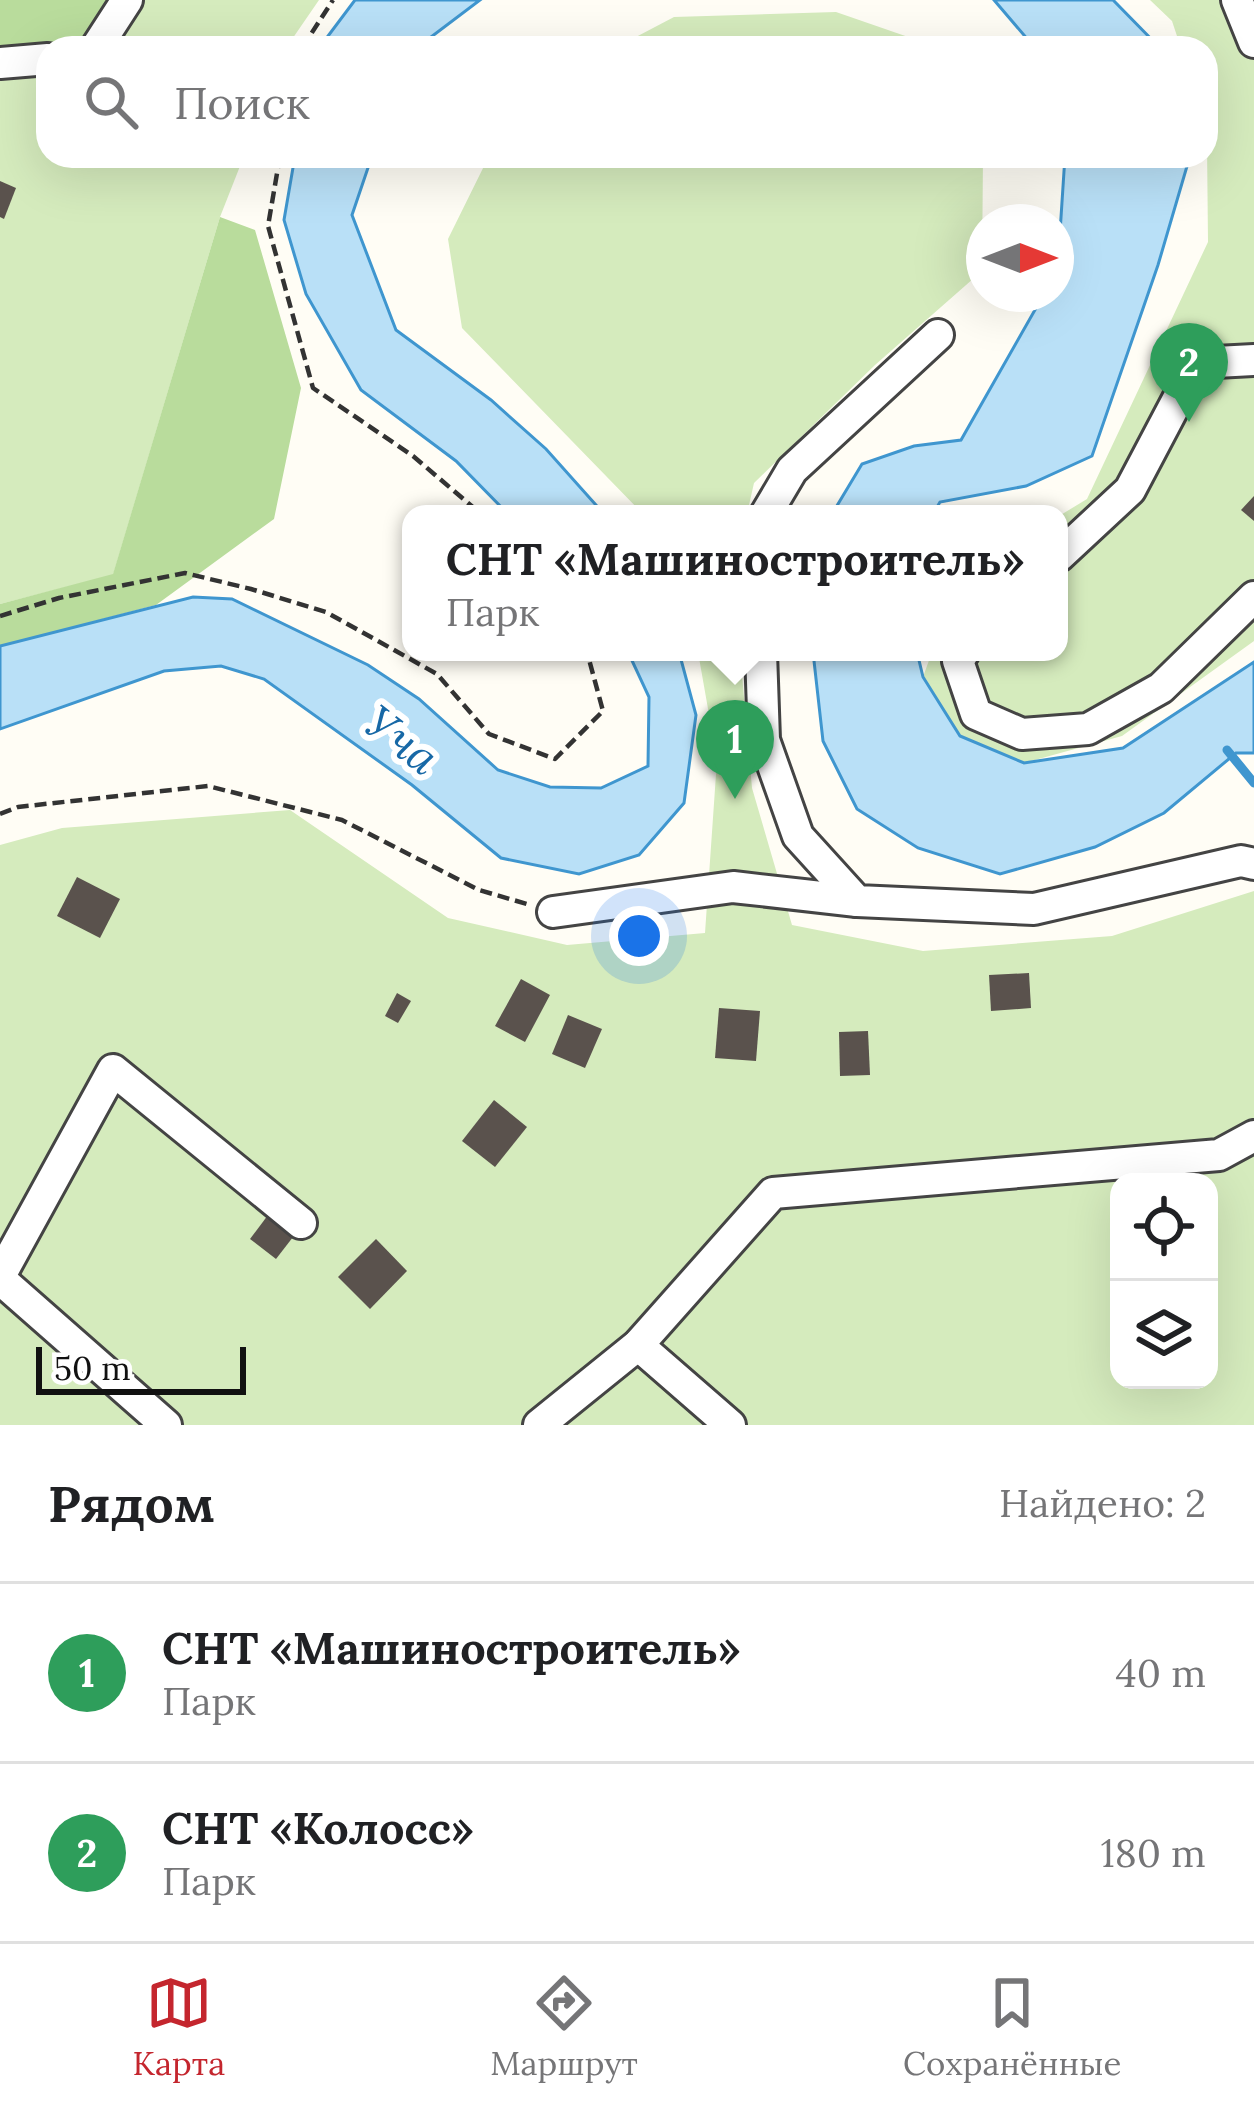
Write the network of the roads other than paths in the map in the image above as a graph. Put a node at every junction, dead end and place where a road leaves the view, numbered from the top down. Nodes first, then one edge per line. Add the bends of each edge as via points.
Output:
1 (127, 0) edge
2 (1237, 0) edge
3 (104, 36) edge
4 (1254, 42) edge
5 (36, 60) edge
6 (0, 63) edge
7 (938, 335) dead end
8 (1254, 360) edge
9 (771, 505) edge
10 (1068, 548) edge
11 (1254, 597) edge
12 (760, 661) edge
13 (958, 661) edge
14 (1254, 863) edge
15 (857, 901) junction
16 (554, 912) road end
17 (1254, 1136) edge
18 (301, 1223) dead end
19 (0, 1278) edge
20 (638, 1345) junction
21 (166, 1425) edge
22 (539, 1425) edge
23 (730, 1425) edge

1 - 3 lane
2 - 4 lane
5 - 6 lane
7 - 9 lane via 792,470
8 - 10 lane via 1197,363 1130,490
11 - 13 lane via 1161,688 1088,729 1022,734 976,714
12 - 15 lane via 764,740 798,836
14 - 15 lane via 1034,909
15 - 16 lane via 733,886
17 - 20 lane via 1219,1155 773,1193
18 - 19 lane via 113,1070
19 - 21 lane
20 - 22 lane
20 - 23 lane

